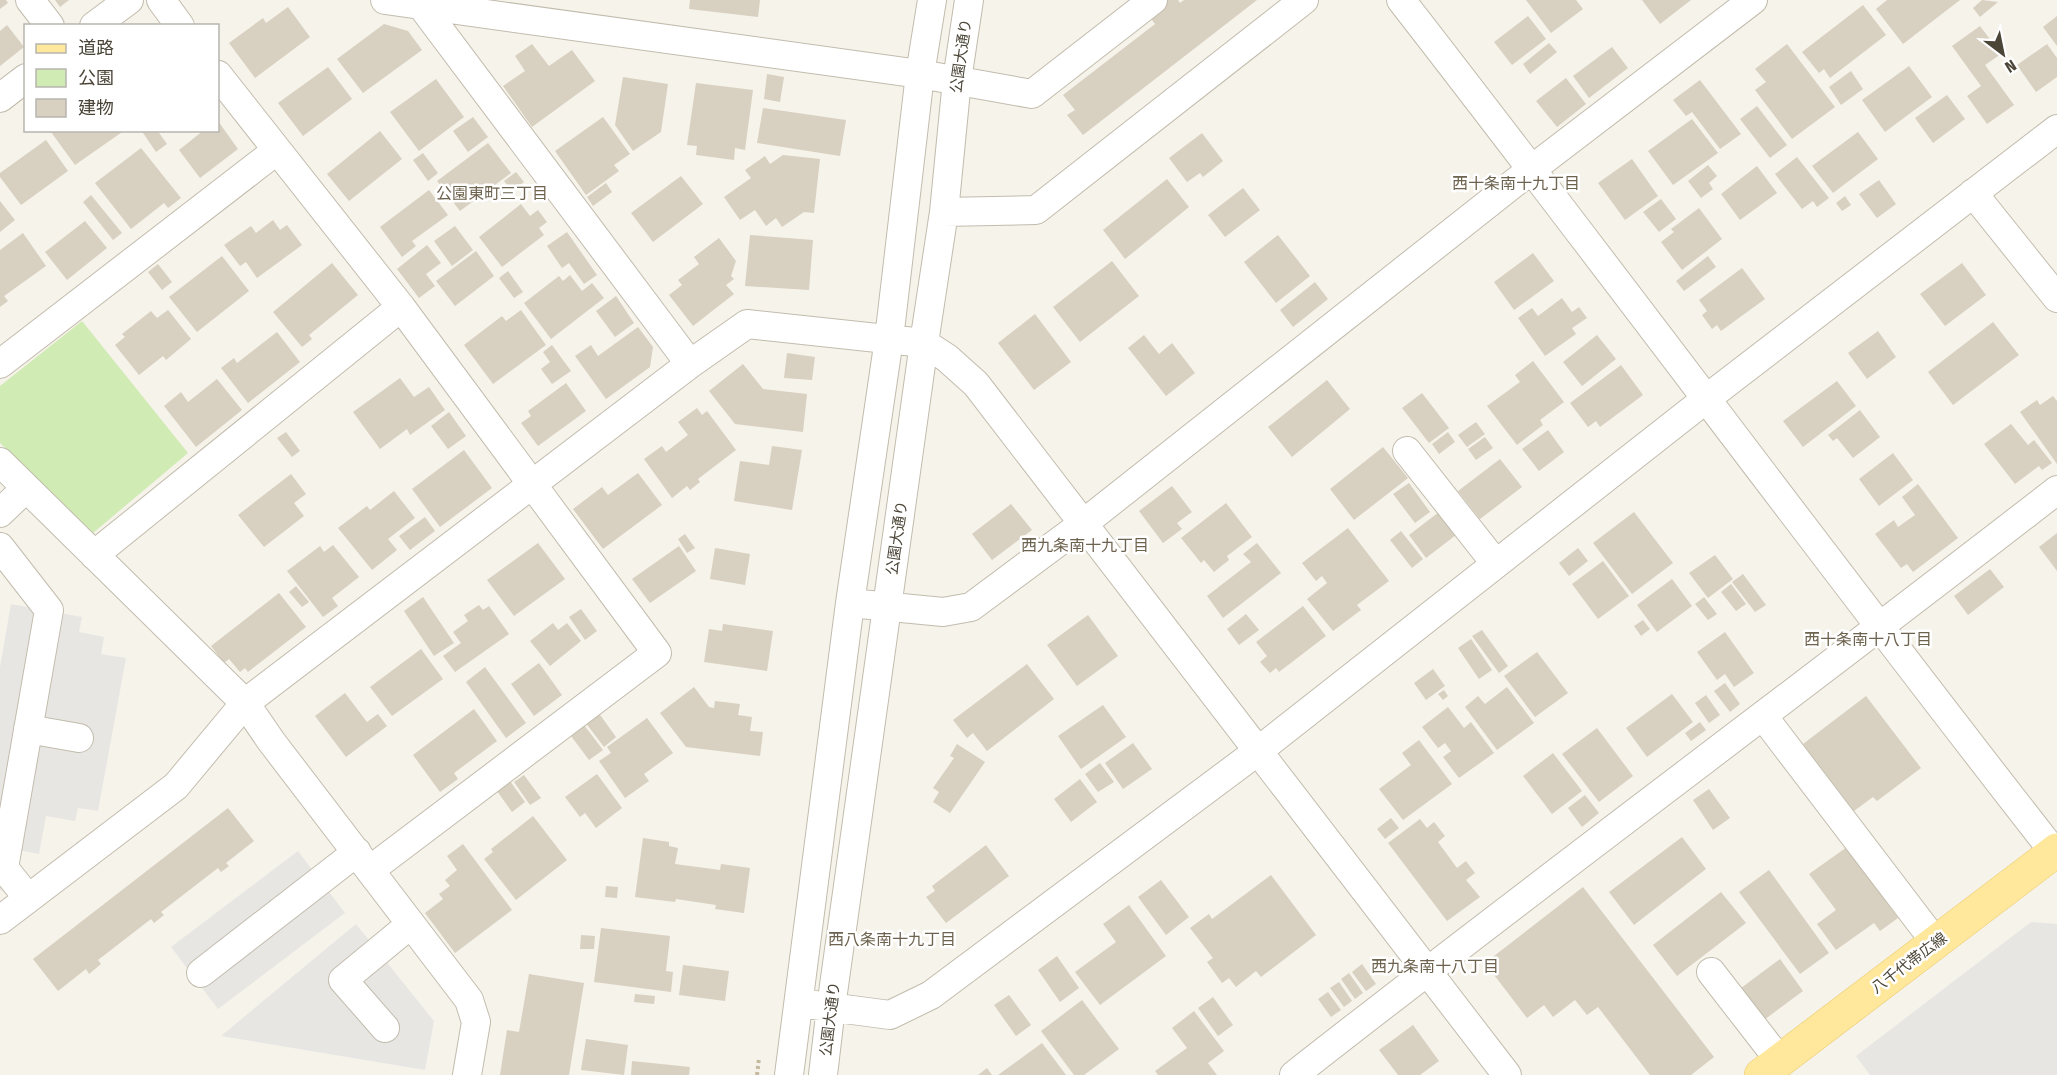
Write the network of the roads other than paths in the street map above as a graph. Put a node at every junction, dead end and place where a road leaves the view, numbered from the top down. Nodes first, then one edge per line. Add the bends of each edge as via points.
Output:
1 (30, 0) edge
2 (129, 0) edge
3 (161, 0) edge
4 (385, 0) edge
5 (932, 0) edge
6 (969, 0) edge
7 (1153, 0) edge
8 (1304, 0) edge
9 (1401, 0) edge
10 (1753, 0) edge
11 (421, 5) junction
12 (48, 24) edge
13 (97, 24) edge
14 (179, 24) edge
15 (920, 74) junction
16 (219, 76) edge
17 (24, 80) edge
18 (957, 80) junction
19 (0, 98) edge
20 (2057, 129) edge
21 (276, 151) junction
22 (1532, 169) junction
23 (1972, 193) junction
24 (944, 212) junction
25 (2057, 298) edge
26 (401, 307) junction
27 (889, 339) junction
28 (924, 343) junction
29 (0, 364) edge
30 (690, 364) junction
31 (1706, 399) junction
32 (1407, 451) dead end
33 (0, 462) edge
34 (532, 485) junction
35 (26, 488) junction
36 (2057, 490) edge
37 (0, 513) edge
38 (1084, 523) junction
39 (0, 547) edge
40 (94, 555) junction
41 (1496, 564) junction
42 (850, 603) junction
43 (888, 608) junction
44 (1880, 628) junction
45 (245, 703) junction
46 (1763, 716) junction
47 (28, 729) junction
48 (79, 738) dead end
49 (1258, 751) junction
50 (2056, 853) edge
51 (364, 861) junction
52 (28, 898) junction
53 (0, 920) edge
54 (411, 924) junction
55 (1936, 943) junction
56 (1427, 971) junction
57 (1711, 972) dead end
58 (201, 973) dead end
59 (799, 1003) junction
60 (831, 1007) junction
61 (385, 1028) dead end
62 (1771, 1068) edge
63 (467, 1075) edge
64 (789, 1075) edge
65 (823, 1075) edge
66 (1294, 1075) edge
67 (1507, 1075) edge

1 - 12 street
2 - 13 street
3 - 14 street
4 - 11 street
5 - 15 street
6 - 18 street, 公園大通り
7 - 18 street via 1032,94
8 - 24 street via 1036,210
9 - 22 street
10 - 22 street
11 - 15 street
11 - 30 street
15 - 18 street
15 - 27 street
16 - 21 street
17 - 19 street
18 - 24 street, 公園大通り
20 - 23 street
21 - 26 street
21 - 29 street
22 - 31 street
22 - 38 street
23 - 25 street
23 - 31 street
24 - 28 street, 公園大通り
26 - 34 street
26 - 40 street
27 - 28 street
27 - 30 street via 747,324
27 - 42 street
28 - 38 street via 947,357 976,384
28 - 43 street, 公園大通り
30 - 34 street
31 - 41 street
31 - 44 street
32 - 41 street
33 - 35 street
34 - 45 street
34 - 51 street via 657,653
35 - 37 street
35 - 40 street
36 - 44 street
38 - 43 street via 971,607 943,612
38 - 49 street
39 - 47 street via 49,610
40 - 45 street
41 - 49 street
42 - 43 street
42 - 59 street
43 - 60 street, 公園大通り
44 - 46 street
44 - 50 street
45 - 51 street
45 - 52 street via 176,786
46 - 55 street
46 - 56 street
47 - 48 street
47 - 52 street via 4,868
49 - 56 street
49 - 60 street via 931,995 890,1015
50 - 55 main road, 八千代帯広線
51 - 54 street
51 - 58 street
52 - 53 street
54 - 61 street via 343,980
54 - 63 street via 469,1000 476,1022
55 - 62 main road, 八千代帯広線
56 - 66 street
56 - 67 street
57 - 62 street
59 - 60 street
59 - 64 street
60 - 65 street, 公園大通り

